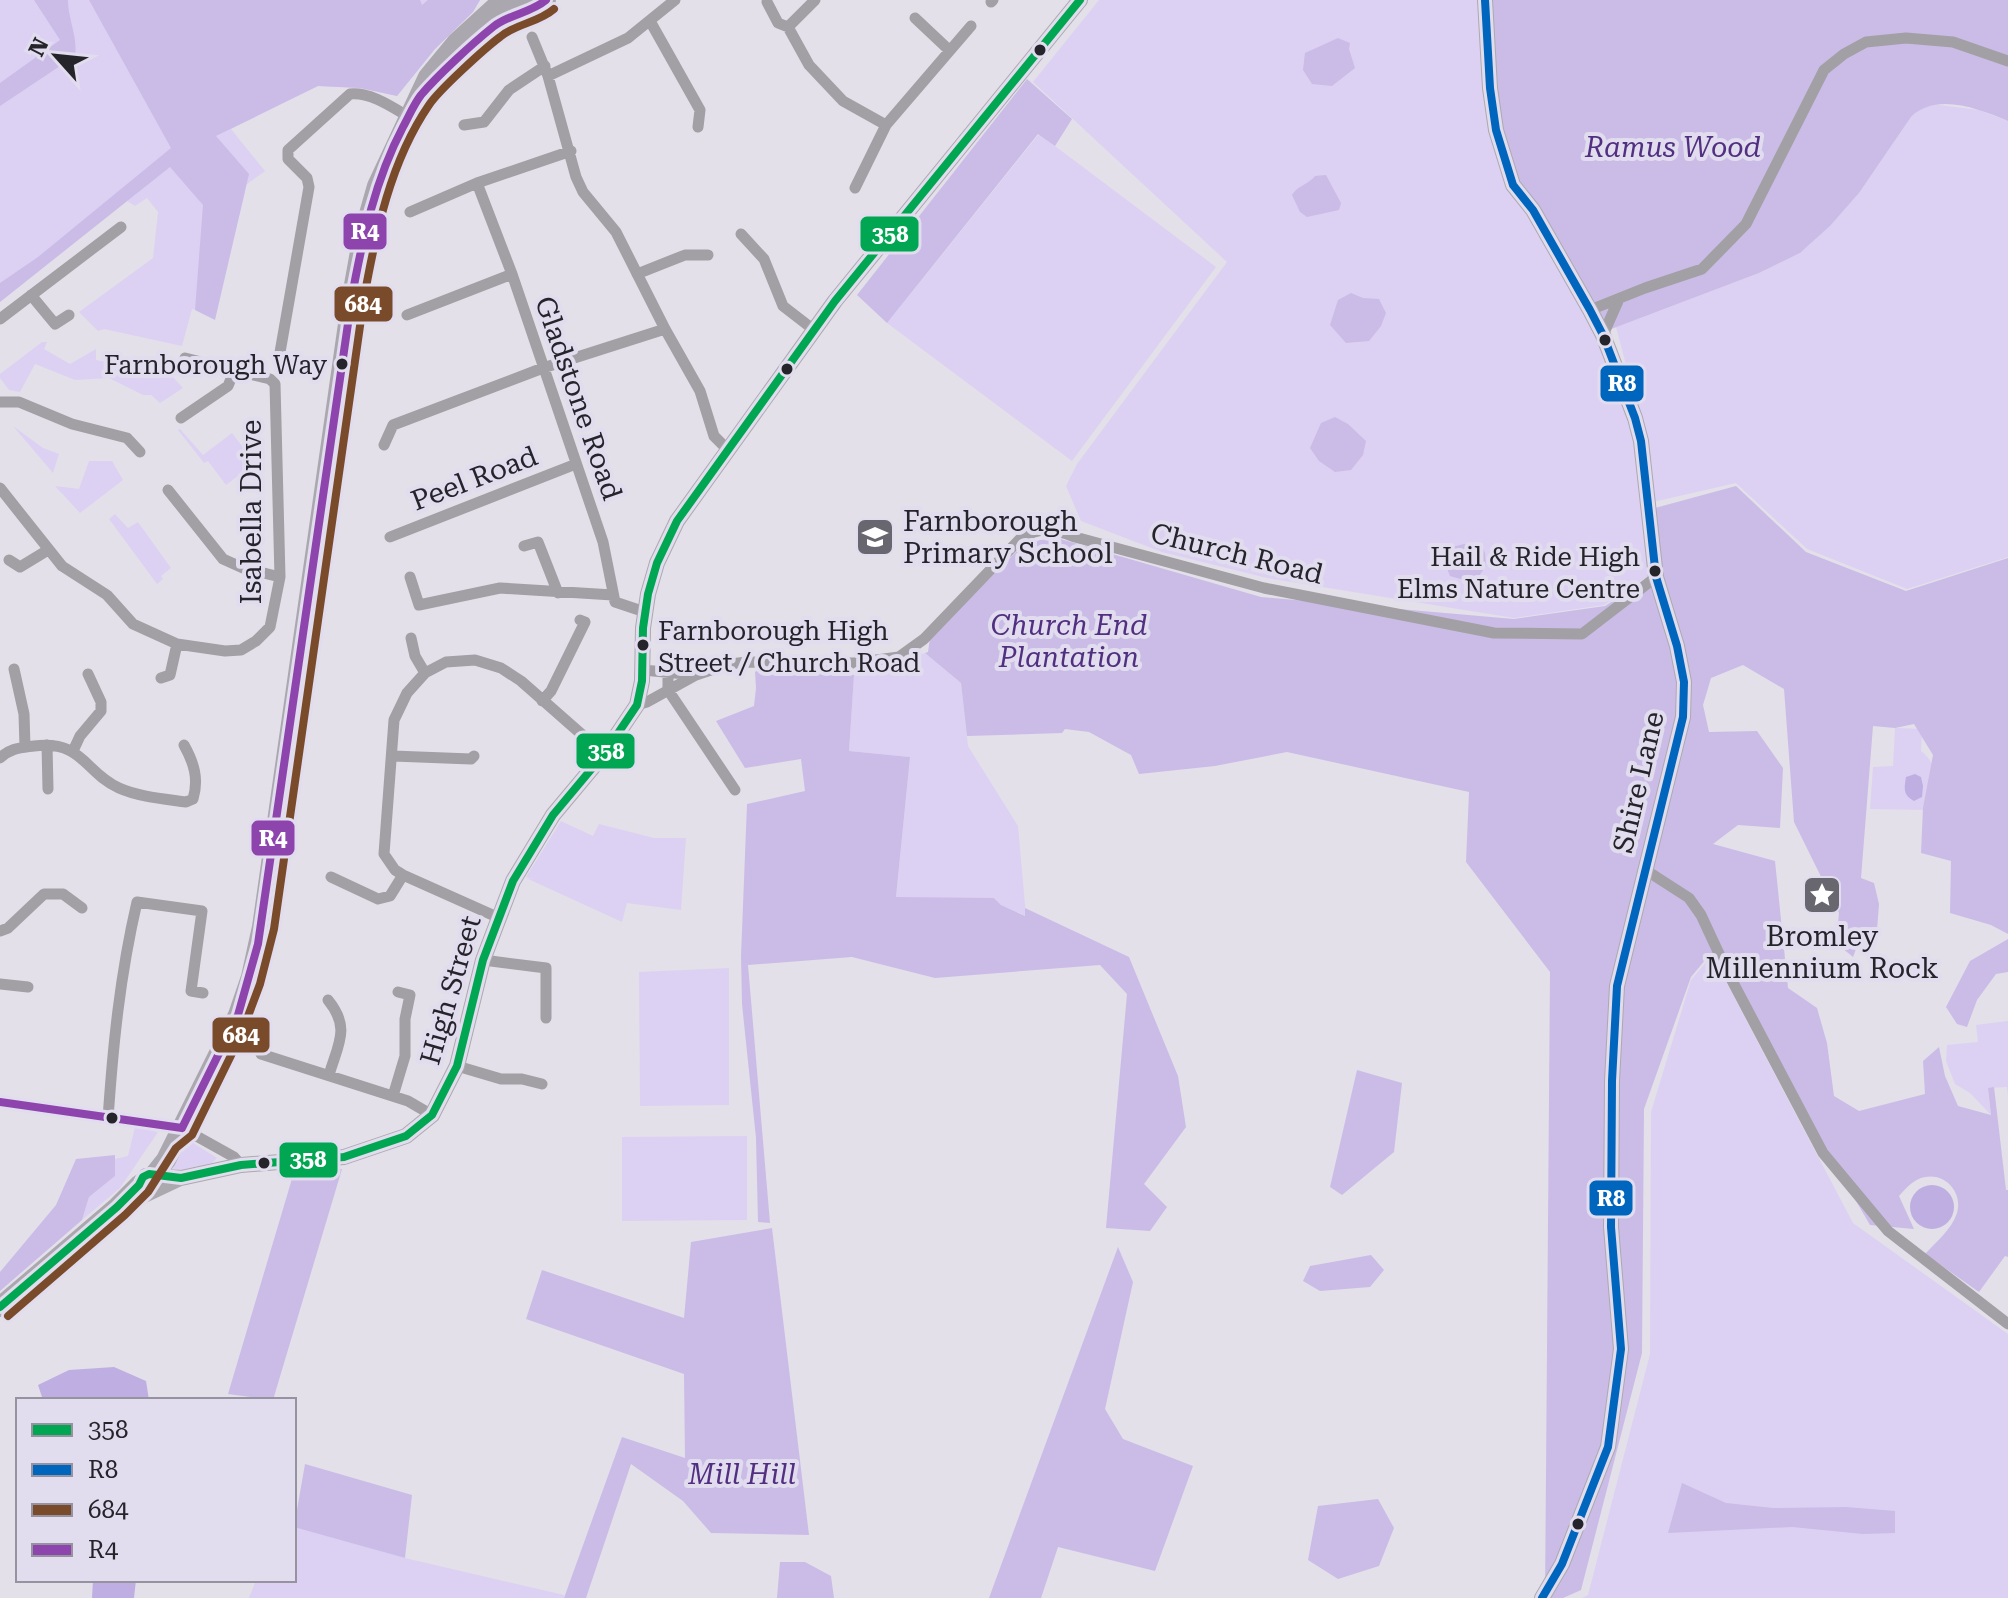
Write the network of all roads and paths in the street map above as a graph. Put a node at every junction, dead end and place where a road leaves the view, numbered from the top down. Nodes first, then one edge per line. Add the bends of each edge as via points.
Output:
1 (503, 0) edge
2 (546, 0) edge
3 (675, 0) edge
4 (815, 0) edge
5 (1080, 0) edge
6 (1485, 0) edge
7 (767, 2) dead end
8 (518, 5) edge
9 (915, 18) dead end
10 (650, 21) junction
11 (971, 26) dead end
12 (788, 27) junction
13 (532, 37) dead end
14 (949, 50) junction
15 (2008, 61) edge
16 (546, 71) junction
17 (420, 96) junction
18 (409, 117) junction
19 (464, 125) dead end
20 (886, 125) junction
21 (698, 127) dead end
22 (571, 151) junction
23 (477, 183) junction
24 (855, 188) dead end
25 (410, 212) dead end
26 (121, 227) dead end
27 (741, 234) dead end
28 (708, 255) dead end
29 (512, 274) junction
30 (637, 274) junction
31 (31, 295) junction
32 (1619, 299) junction
33 (1590, 310) junction
34 (69, 315) dead end
35 (407, 315) dead end
36 (0, 319) edge
37 (665, 329) junction
38 (814, 330) junction
39 (1603, 335) junction
40 (185, 358) dead end
41 (279, 358) dead end
42 (543, 368) junction
43 (235, 369) junction
44 (0, 402) edge
45 (181, 418) dead end
46 (384, 445) dead end
47 (727, 449) junction
48 (140, 452) dead end
49 (576, 464) junction
50 (168, 490) dead end
51 (3, 496) edge
52 (390, 537) dead end
53 (524, 546) dead end
54 (48, 550) junction
55 (9, 560) dead end
56 (280, 577) junction
57 (410, 577) dead end
58 (1656, 577) junction
59 (558, 593) junction
60 (613, 595) junction
61 (645, 612) junction
62 (580, 620) dead end
63 (411, 638) dead end
64 (177, 644) junction
65 (14, 669) dead end
66 (643, 670) junction
67 (668, 672) junction
68 (425, 673) junction
69 (88, 674) dead end
70 (696, 675) junction
71 (161, 678) dead end
72 (668, 690) junction
73 (542, 701) junction
74 (637, 705) junction
75 (47, 745) junction
76 (184, 745) dead end
77 (25, 747) junction
78 (73, 751) junction
79 (604, 754) junction
80 (393, 756) junction
81 (474, 756) dead end
82 (0, 758) edge
83 (48, 789) dead end
84 (735, 790) dead end
85 (1644, 869) junction
86 (403, 875) junction
87 (331, 877) dead end
88 (82, 908) dead end
89 (497, 917) junction
90 (0, 931) edge
91 (483, 960) junction
92 (0, 984) edge
93 (28, 987) dead end
94 (398, 992) dead end
95 (203, 993) dead end
96 (328, 1000) dead end
97 (546, 1018) dead end
98 (261, 1054) dead end
99 (457, 1066) junction
100 (329, 1075) junction
101 (542, 1084) dead end
102 (393, 1096) junction
103 (0, 1102) edge
104 (432, 1115) junction
105 (108, 1119) junction
106 (182, 1128) junction
107 (241, 1165) junction
108 (181, 1178) junction
109 (145, 1179) junction
110 (117, 1207) junction
111 (0, 1307) edge
112 (2008, 1324) edge
113 (1542, 1598) edge

1 - 17 highway via 446,54
2 - 8 highway via 536,9
3 - 10 street
4 - 12 street
5 - 38 main road, High Street
6 - 33 main road, Shire Lane via 1496,130 1513,185
7 - 12 street via 778,23
8 - 17 highway
9 - 14 street
10 - 16 street via 628,38
10 - 21 street via 700,110
11 - 14 street
12 - 20 street via 809,65 843,101
13 - 16 street
14 - 20 street
15 - 32 street via 1953,42 1906,38 1866,42 1844,54 1824,70 1746,224 1702,269
16 - 19 street via 509,90 484,122
16 - 22 street
17 - 18 highway
18 - 41 street via 375,99 350,94 290,147 288,159 309,187
18 - 106 highway via 377,186 357,266 253,969 232,1031
20 - 24 street
22 - 23 street
22 - 30 street via 583,192 616,232
23 - 25 street
23 - 29 street, Gladstone Road
26 - 31 street
27 - 38 street via 764,259 783,306
28 - 30 street via 685,255
29 - 35 street
29 - 42 street, Gladstone Road
30 - 37 street
31 - 34 street via 55,324
31 - 36 street
32 - 33 street
32 - 39 street
33 - 39 main road, Shire Lane
37 - 42 street
37 - 47 street via 700,391 714,436
38 - 47 main road, High Street
39 - 58 main road, Shire Lane via 1641,441
40 - 43 street
42 - 46 street via 393,425
42 - 49 street, Gladstone Road
43 - 45 street via 228,386
43 - 56 street, Isabella Drive via 275,384
44 - 48 street via 19,402 72,424 127,438
47 - 61 main road, High Street via 673,528
49 - 52 street, Peel Road
49 - 60 street, Gladstone Road via 603,542
50 - 56 street via 223,559
51 - 54 street, Isabella Drive
53 - 59 street via 538,542
54 - 55 street via 20,567
54 - 64 street, Isabella Drive via 62,566 107,595 133,624
56 - 64 street, Isabella Drive via 270,627 245,648 225,651
57 - 59 street via 419,605 500,588
58 - 70 street, Church Road via 1582,634 1494,633 1264,588 1053,529 1033,530 924,639 899,657 854,663 748,662
58 - 85 main road, Shire Lane via 1682,670 1683,717
59 - 60 street
60 - 61 street via 618,604
61 - 66 main road, High Street
62 - 73 street via 585,622
63 - 68 street
64 - 71 street via 170,675
65 - 77 street
66 - 67 street, Church Road
66 - 74 main road, High Street
67 - 70 street, Church Road
67 - 72 street
68 - 73 street via 446,662 475,660 501,668
68 - 80 street via 407,693 394,720
69 - 78 street via 101,711
70 - 72 street, Church Road
72 - 74 street, Church Road
72 - 84 street
73 - 79 street
74 - 79 main road, High Street
75 - 77 street
75 - 78 street
75 - 83 street via 54,773
76 - 78 street via 197,781 194,797 186,802 119,788
77 - 82 street
79 - 89 main road, High Street via 553,815
80 - 81 street
80 - 86 street via 383,848 390,865
85 - 112 street via 1689,898 1701,915 1823,1153 1888,1231
85 - 113 main road, Shire Lane via 1616,1001 1611,1227 1621,1349 1608,1447 1562,1564
86 - 87 street via 390,896 378,899
86 - 89 street
88 - 90 street via 63,894 44,894
89 - 91 main road, High Street
91 - 97 street via 546,968
91 - 99 main road, High Street
92 - 93 street
94 - 102 street via 410,995 405,1056
95 - 105 street via 191,991 202,911 137,902 122,968
96 - 100 street via 342,1026
98 - 100 street
99 - 101 street
99 - 104 main road, High Street
100 - 102 street
102 - 104 street
103 - 105 street
104 - 107 main road, High Street via 406,1136 359,1154
105 - 106 street
106 - 107 street
106 - 109 highway via 175,1146
107 - 108 main road, High Street
108 - 109 main road, High Street
108 - 110 main road, High Street
109 - 110 highway
110 - 111 highway

